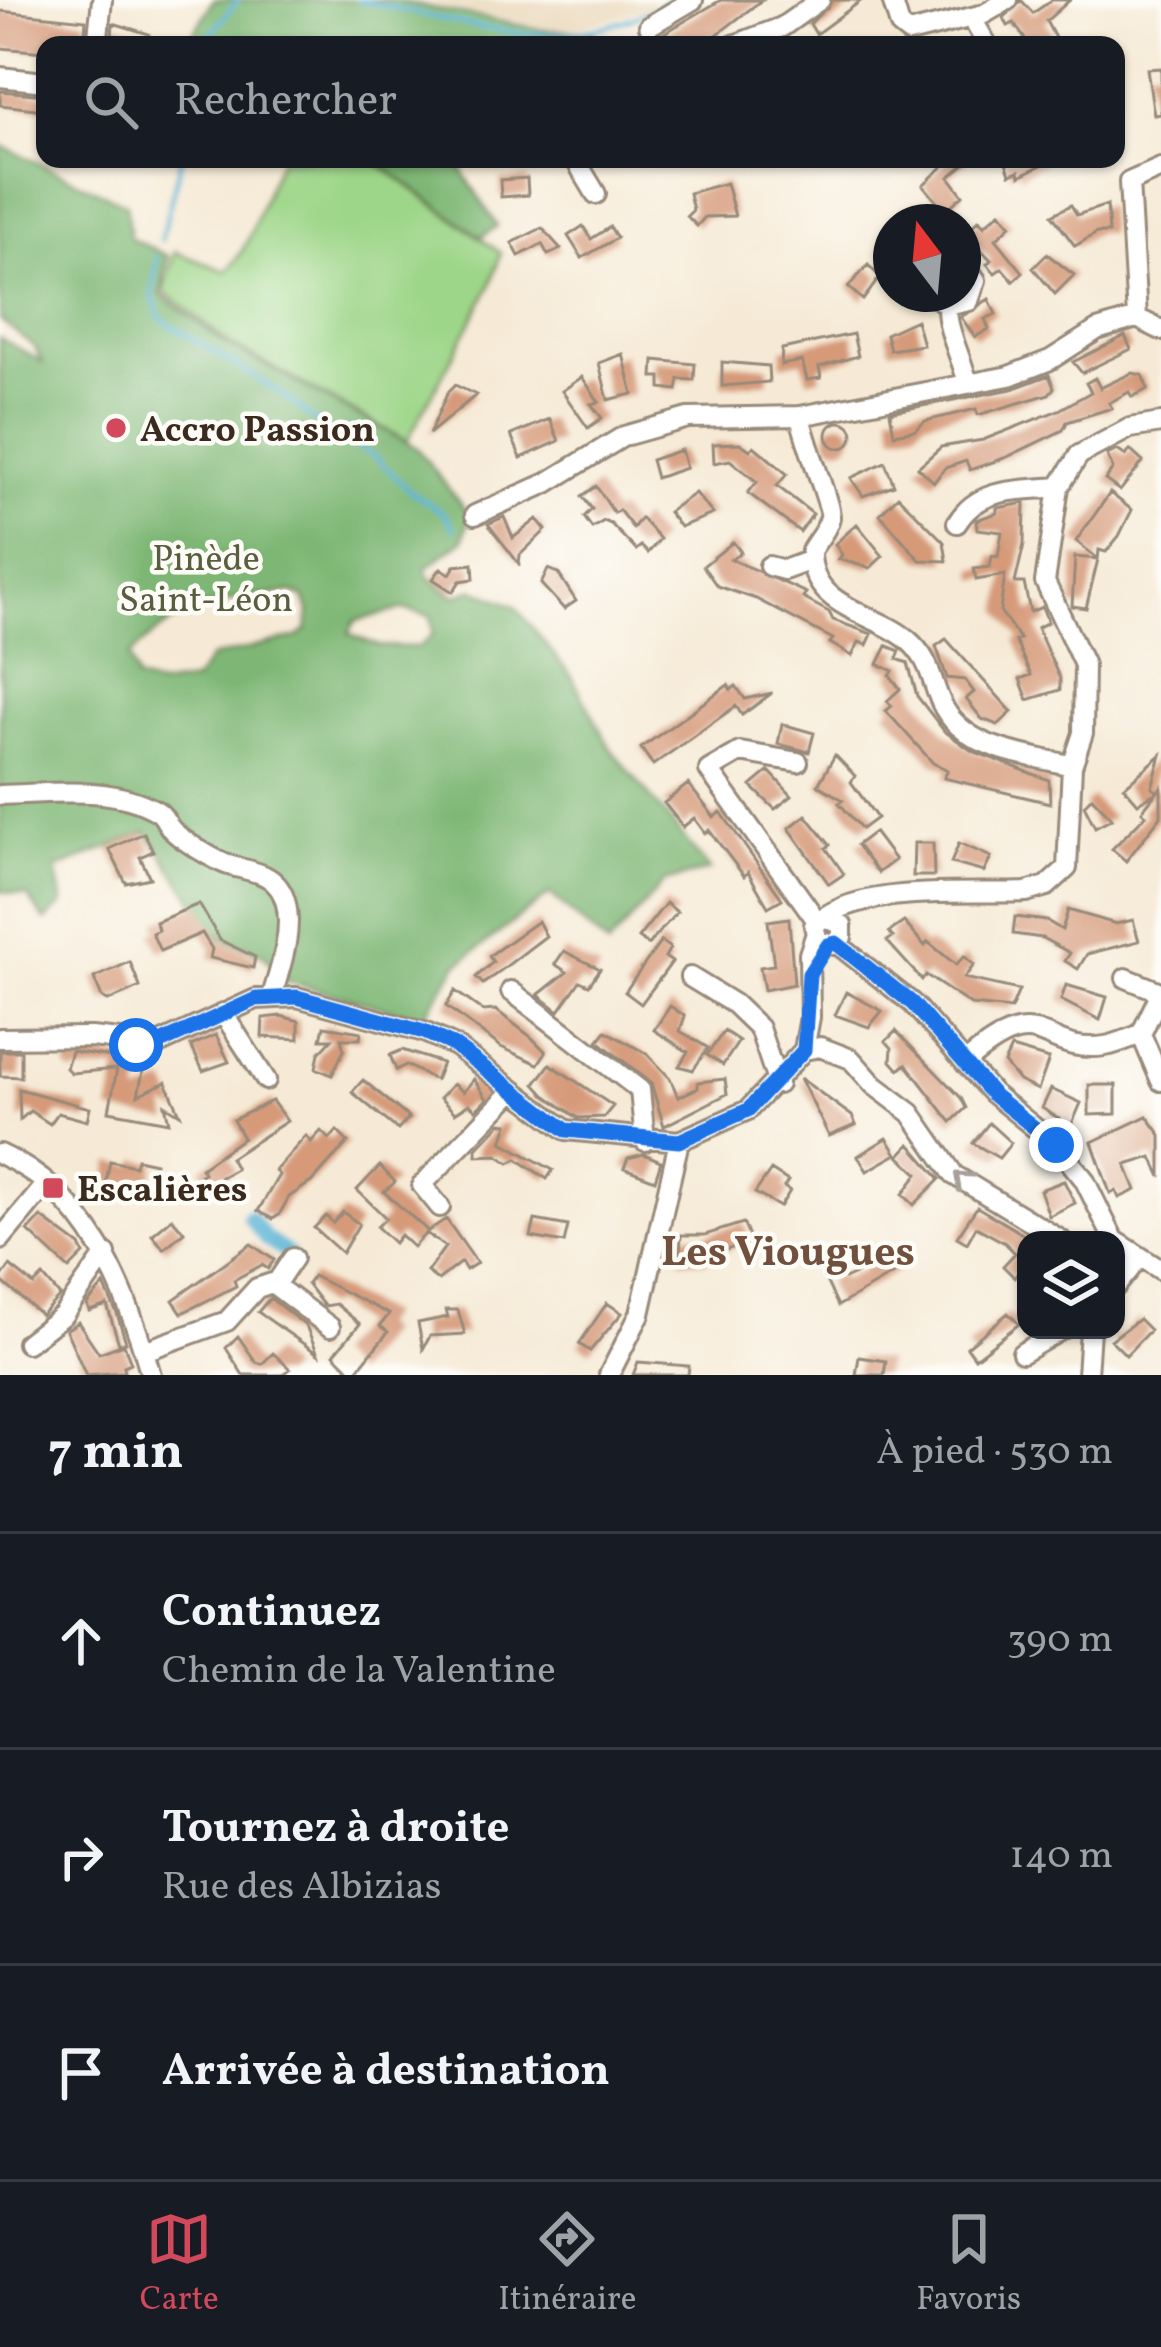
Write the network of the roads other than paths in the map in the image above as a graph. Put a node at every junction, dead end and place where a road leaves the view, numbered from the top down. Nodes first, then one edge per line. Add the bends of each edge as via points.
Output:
1 (101, 0) edge
2 (693, 0) edge
3 (820, 0) edge
4 (892, 0) edge
5 (1008, 0) edge
6 (972, 18) junction
7 (650, 26) dead end
8 (782, 27) junction
9 (98, 36) edge
10 (758, 36) edge
11 (787, 36) edge
12 (982, 36) edge
13 (0, 77) edge
14 (36, 81) edge
15 (580, 168) edge
16 (1161, 168) edge
17 (596, 194) dead end
18 (944, 312) edge
19 (1137, 318) junction
20 (1161, 330) edge
21 (968, 383) junction
22 (800, 416) junction
23 (1161, 423) edge
24 (1059, 487) junction
25 (475, 515) dead end
26 (957, 523) dead end
27 (811, 560) junction
28 (769, 566) dead end
29 (798, 762) dead end
30 (1072, 766) junction
31 (0, 795) edge
32 (831, 931) junction
33 (690, 977) dead end
34 (1126, 978) dead end
35 (511, 991) dead end
36 (1159, 992) edge
37 (272, 996) junction
38 (223, 1013) junction
39 (1141, 1034) junction
40 (0, 1038) edge
41 (804, 1050) junction
42 (965, 1063) junction
43 (266, 1080) dead end
44 (1161, 1081) edge
45 (778, 1084) junction
46 (513, 1091) junction
47 (645, 1141) junction
48 (679, 1141) junction
49 (0, 1154) edge
50 (44, 1186) junction
51 (440, 1208) dead end
52 (1046, 1231) edge
53 (1110, 1231) edge
54 (0, 1240) edge
55 (1125, 1247) edge
56 (106, 1254) junction
57 (1140, 1257) junction
58 (293, 1258) dead end
59 (1161, 1270) edge
60 (1125, 1272) edge
61 (275, 1285) junction
62 (330, 1328) dead end
63 (1046, 1339) edge
64 (1089, 1339) edge
65 (26, 1343) dead end
66 (144, 1351) junction
67 (1022, 1353) dead end
68 (151, 1375) edge
69 (609, 1375) edge
70 (1087, 1375) edge

1 - 9 street
2 - 7 street
3 - 8 street
4 - 6 street via 909,33
5 - 6 street
6 - 12 street
8 - 10 street
8 - 11 street
13 - 14 street
15 - 17 street
16 - 19 street via 1129,182
18 - 21 street
19 - 20 street
19 - 21 street via 1009,376
21 - 22 street
22 - 25 street via 688,418 624,436
22 - 27 street via 831,508
23 - 24 street via 1130,428 1079,454
24 - 26 street via 985,495
24 - 30 street via 1045,582 1084,665 1083,734
27 - 28 street via 784,570
27 - 30 street via 836,602 906,638 927,661 934,696 966,733
29 - 32 street via 740,752 710,770
30 - 32 street via 1069,859 1057,880 1039,890 858,901
31 - 37 street via 129,800 161,812 173,831 225,865 245,863 279,887 286,937
32 - 41 street via 809,974
32 - 42 street
33 - 45 street via 759,1028
34 - 36 street
35 - 47 street via 640,1090
36 - 39 street
37 - 38 street
37 - 46 street via 424,1032
38 - 40 street via 158,1044
38 - 43 street
39 - 42 street via 1102,1047 1017,1029
39 - 44 street
41 - 45 street
52 -> 41 street via 954,1174 911,1113 851,1059
42 - 53 street via 1070,1162
45 - 48 street via 748,1110
46 - 47 street via 566,1130
46 - 51 street via 422,1185
47 - 48 street
48 - 69 street via 640,1314
49 - 50 street
50 - 54 street
50 - 56 street
55 - 57 street
56 - 65 street via 63,1315
56 - 66 street
57 - 59 street
57 - 60 street
58 - 61 street
61 - 62 street
61 - 66 street via 257,1288 227,1321
63 - 67 street
64 - 70 street
66 - 68 street

